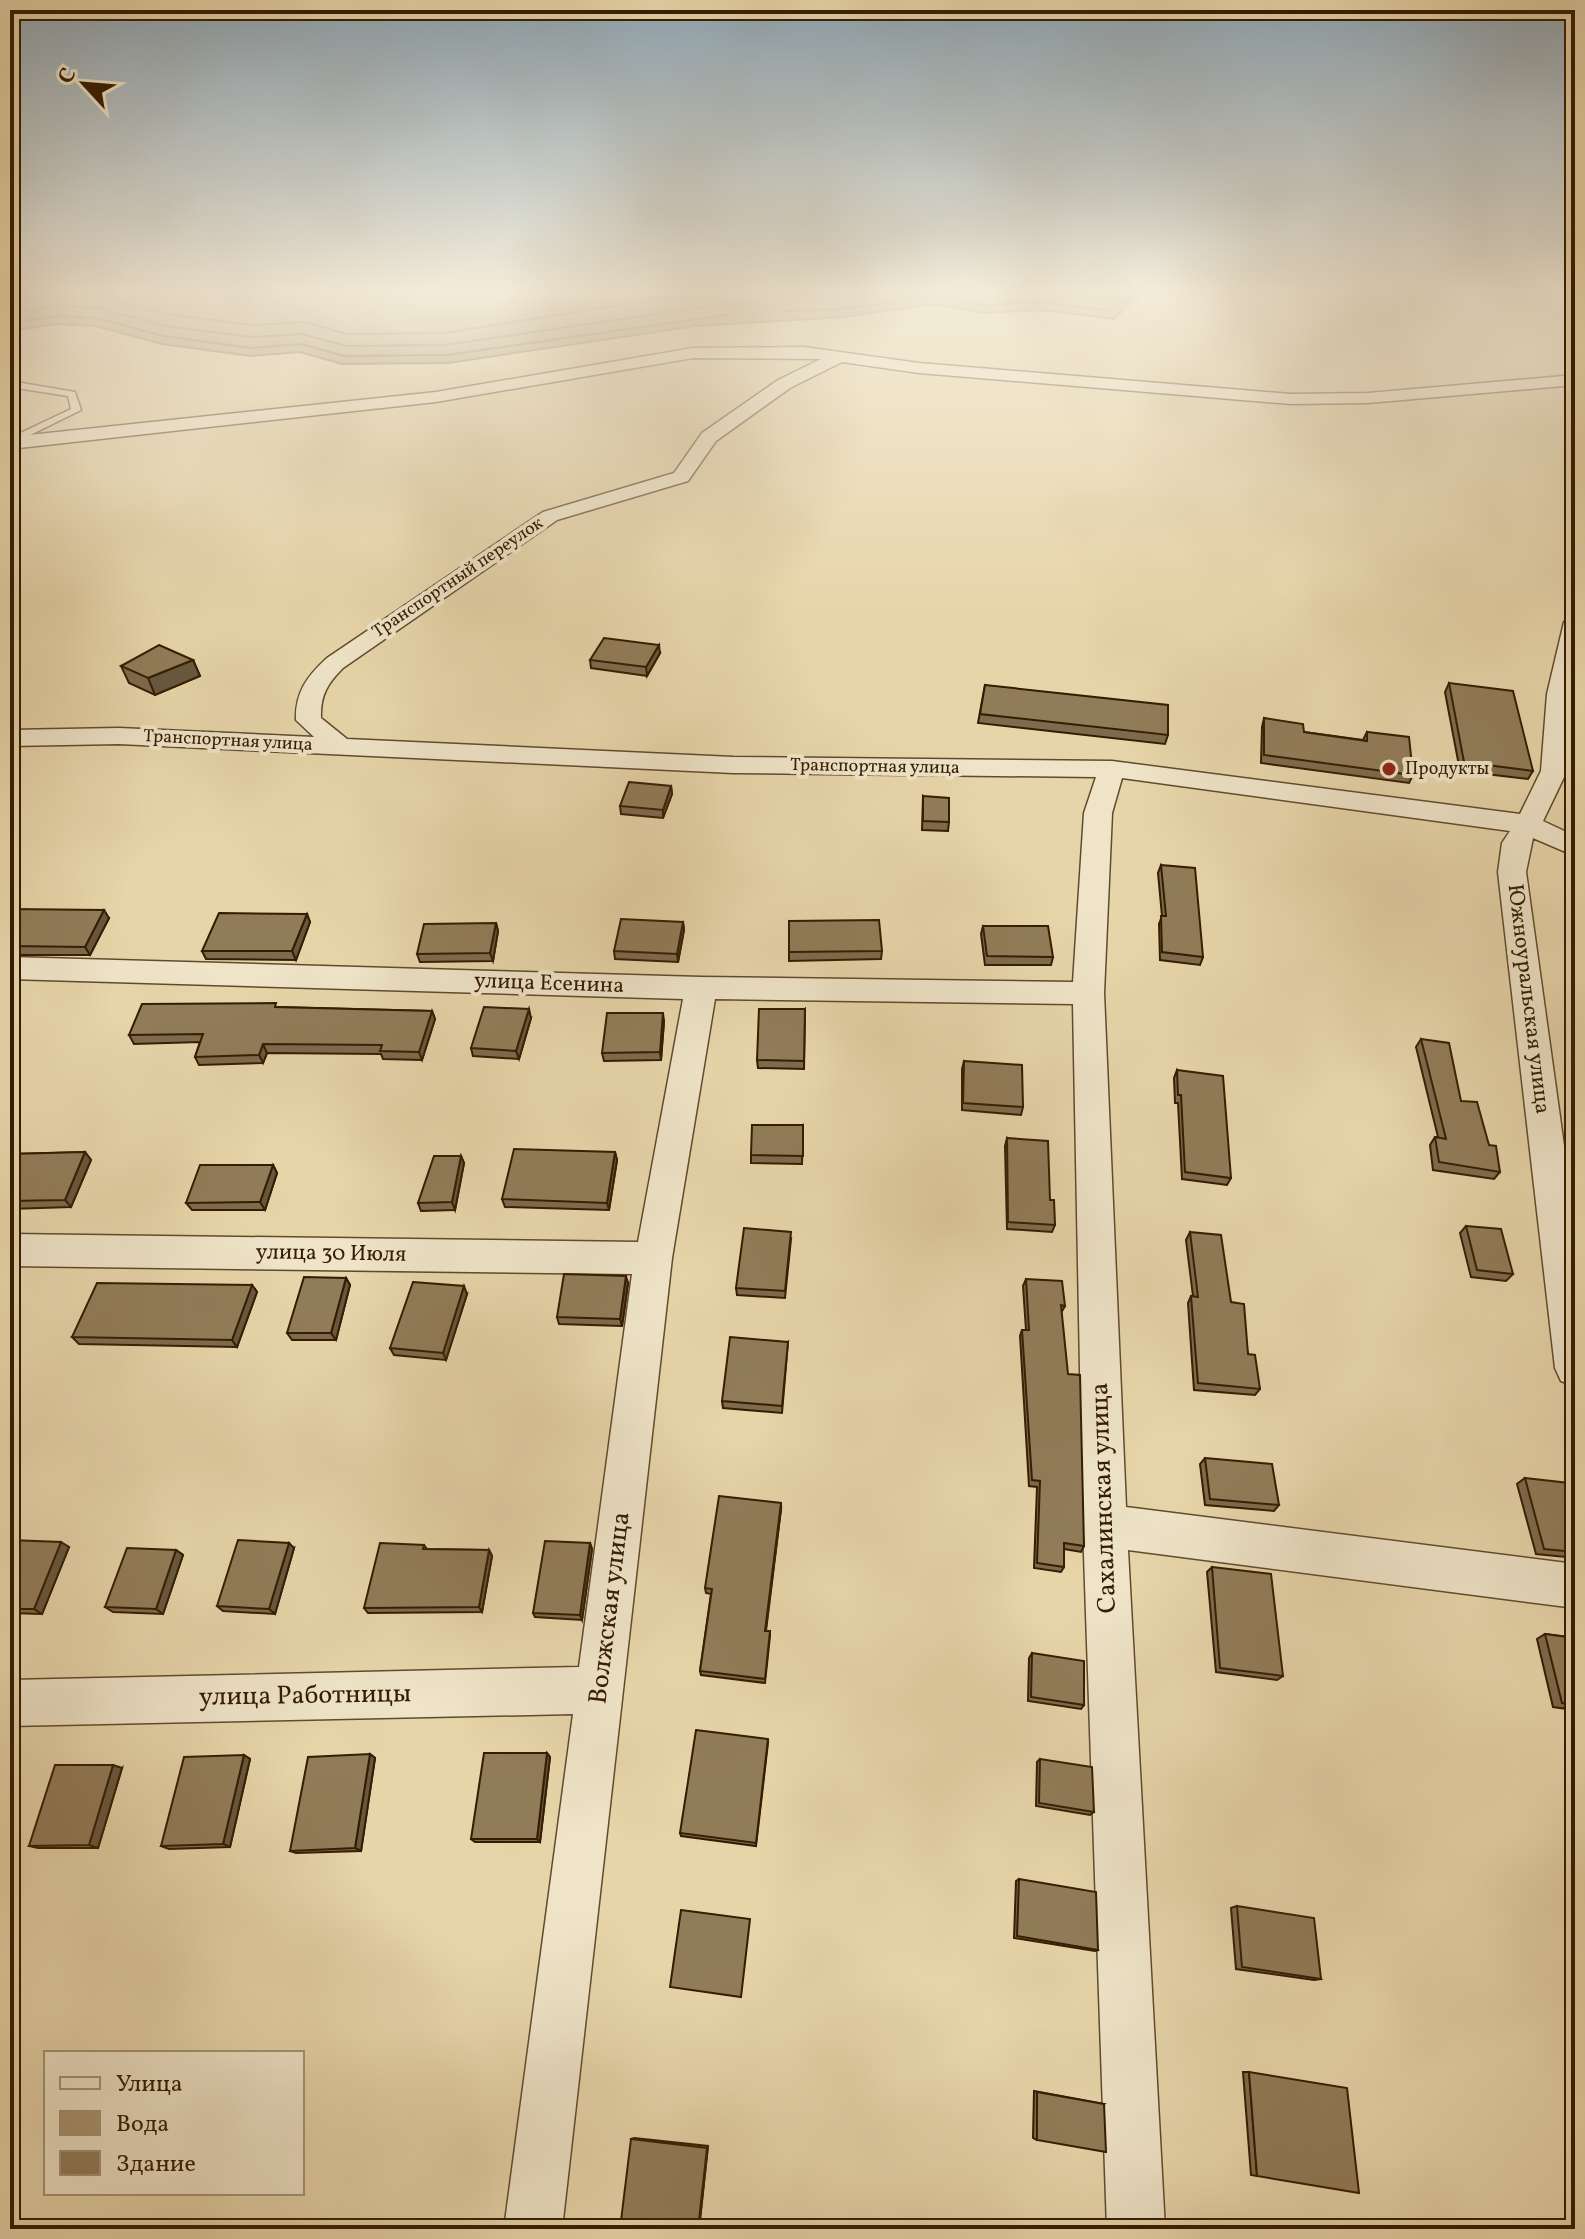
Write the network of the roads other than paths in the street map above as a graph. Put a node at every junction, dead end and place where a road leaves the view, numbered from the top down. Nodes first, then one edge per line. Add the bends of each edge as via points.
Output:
1 (73, 397) edge
2 (431, 397) edge
3 (765, 397) edge
4 (1273, 397) edge
5 (1345, 397) edge
6 (10, 442) edge
7 (1575, 622) edge
8 (10, 738) edge
9 (340, 746) junction
10 (1112, 769) junction
11 (1526, 824) junction
12 (1575, 847) edge
13 (10, 968) edge
14 (701, 988) junction
15 (1088, 993) junction
16 (10, 1250) edge
17 (653, 1258) junction
18 (1575, 1368) edge
19 (1105, 1526) junction
20 (1575, 1586) edge
21 (600, 1690) junction
22 (10, 1703) edge
23 (533, 2229) edge
24 (1136, 2229) edge

1 - 6 lane via 76,410
2 - 6 street
3 - 9 street, Транспортный переулок via 709,437 681,477 550,516 335,663 313,685 307,701 309,720
4 - 5 street
7 - 11 street via 1559,694 1554,771
8 - 9 street, Транспортная улица via 119,736
9 - 10 street, Транспортная улица via 733,765
10 - 11 street, Транспортная улица
10 - 15 street, Сахалинская улица via 1098,813
11 - 12 street, Транспортная улица
11 - 18 street, Южноуральская улица via 1516,843 1512,872
13 - 14 street, улица Есенина
14 - 15 street, улица Есенина
14 - 17 street, Волжская улица
15 - 19 street, Сахалинская улица
16 - 17 street, улица 30 Июля
17 - 21 street, Волжская улица
19 - 20 street
19 - 24 street, Сахалинская улица
21 - 22 street, улица Работницы
21 - 23 street, Волжская улица

